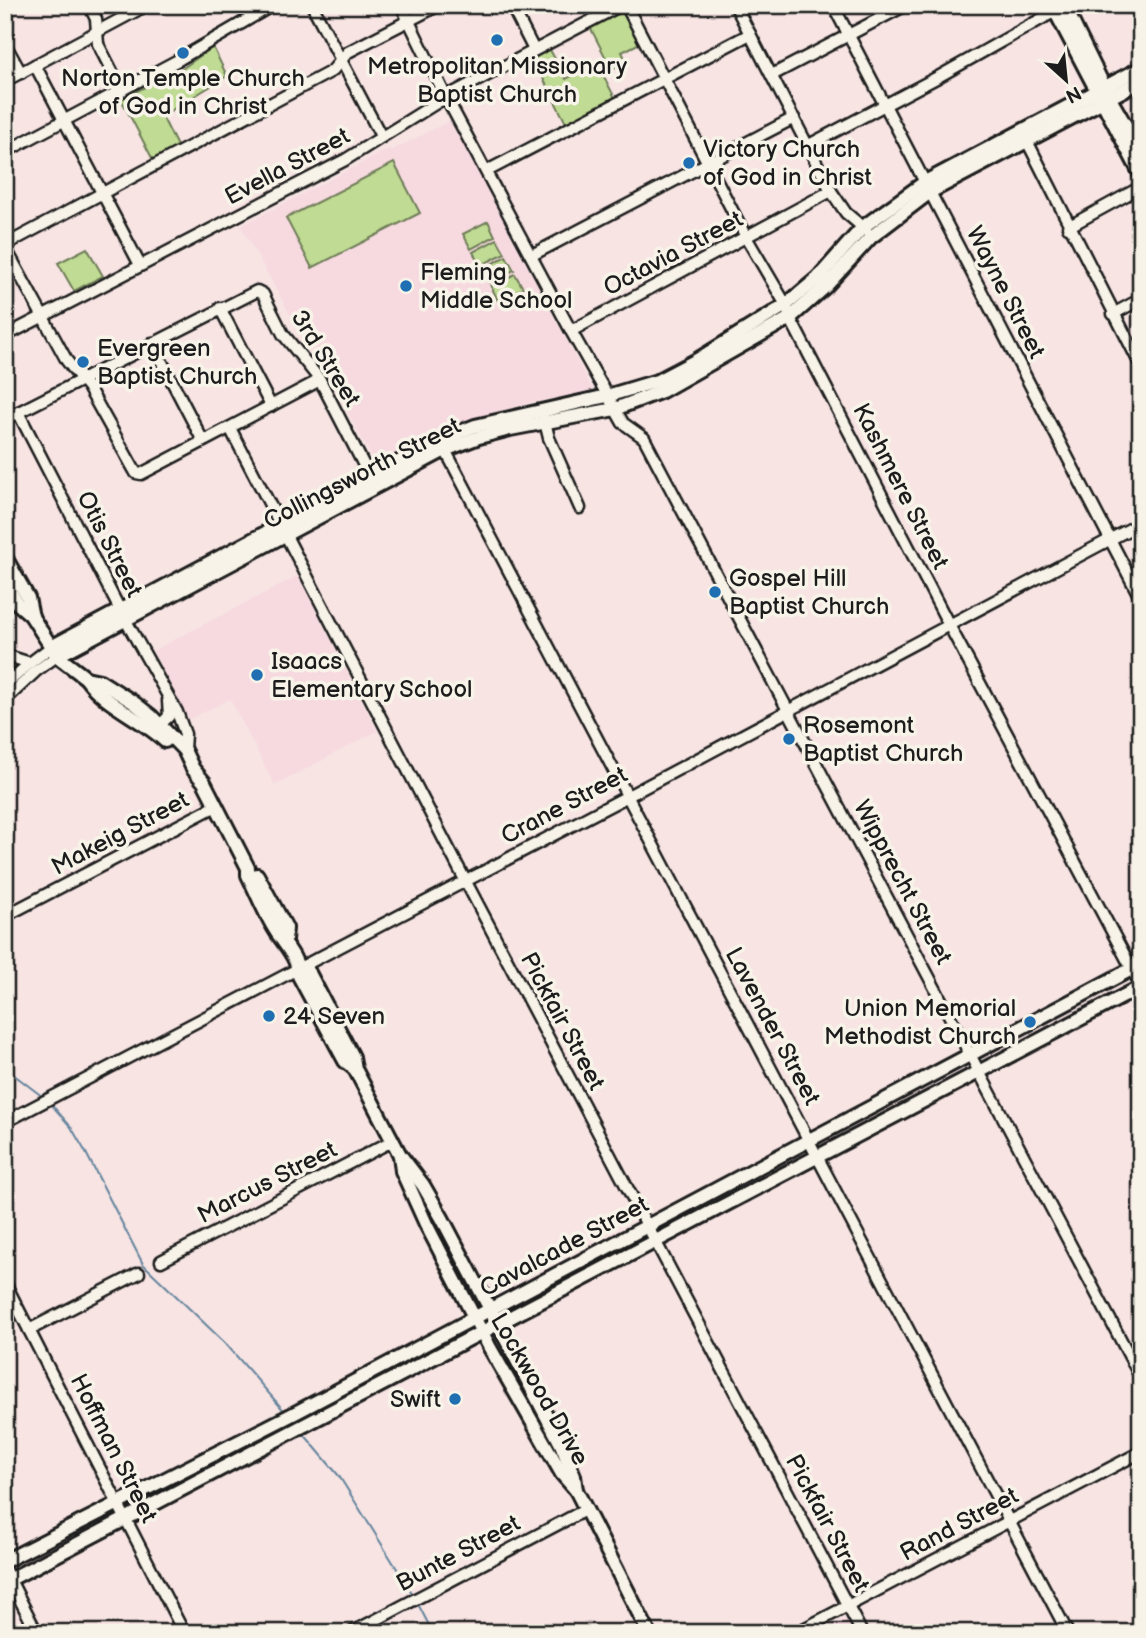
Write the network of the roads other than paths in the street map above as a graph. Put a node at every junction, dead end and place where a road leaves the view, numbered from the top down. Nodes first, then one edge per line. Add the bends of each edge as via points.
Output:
1 (89, 5) edge
2 (147, 5) edge
3 (273, 5) edge
4 (312, 5) edge
5 (401, 5) edge
6 (439, 5) edge
7 (511, 5) edge
8 (621, 5) edge
9 (626, 5) edge
10 (735, 5) edge
11 (833, 5) edge
12 (906, 5) edge
13 (1060, 7) edge
14 (409, 21) junction
15 (98, 32) junction
16 (750, 34) junction
17 (848, 35) junction
18 (5, 44) edge
19 (534, 50) junction
20 (340, 59) junction
21 (35, 65) junction
22 (1141, 68) edge
23 (21, 73) junction
24 (772, 75) junction
25 (664, 78) junction
26 (5, 81) edge
27 (1141, 81) edge
28 (122, 91) junction
29 (1103, 94) junction
30 (446, 97) junction
31 (884, 105) junction
32 (794, 118) junction
33 (65, 121) junction
34 (380, 136) junction
35 (1024, 137) junction
36 (808, 145) junction
37 (5, 152) edge
38 (1141, 152) edge
39 (709, 163) junction
40 (487, 171) junction
41 (1141, 176) edge
42 (928, 187) junction
43 (1141, 187) edge
44 (831, 191) junction
45 (103, 193) junction
46 (1068, 227) junction
47 (867, 232) junction
48 (746, 237) junction
49 (5, 246) edge
50 (532, 256) junction
51 (141, 265) junction
52 (1141, 299) edge
53 (786, 305) junction
54 (219, 308) junction
55 (1113, 314) junction
56 (42, 317) junction
57 (790, 318) junction
58 (571, 331) junction
59 (5, 336) edge
60 (152, 343) junction
61 (1141, 366) edge
62 (82, 380) junction
63 (320, 380) junction
64 (607, 396) junction
65 (271, 406) junction
66 (615, 409) junction
67 (18, 412) junction
68 (544, 416) junction
69 (5, 419) edge
70 (230, 428) junction
71 (203, 441) junction
72 (442, 445) junction
73 (373, 482) junction
74 (580, 508) dead end
75 (1141, 523) edge
76 (284, 530) junction
77 (1110, 540) junction
78 (5, 557) edge
79 (5, 581) edge
80 (1141, 599) edge
81 (122, 615) junction
82 (32, 617) junction
83 (949, 625) junction
84 (54, 652) junction
85 (5, 657) edge
86 (30, 663) junction
87 (16, 676) junction
88 (5, 685) edge
89 (165, 694) junction
90 (5, 700) edge
91 (788, 711) junction
92 (177, 712) junction
93 (159, 730) junction
94 (184, 750) junction
95 (190, 764) junction
96 (626, 797) junction
97 (216, 806) junction
98 (465, 880) junction
99 (5, 916) edge
100 (1136, 967) edge
101 (298, 968) junction
102 (1141, 986) edge
103 (1052, 1012) junction
104 (1061, 1029) junction
105 (971, 1055) junction
106 (980, 1071) junction
107 (891, 1097) junction
108 (898, 1113) junction
109 (5, 1122) edge
110 (809, 1140) junction
111 (392, 1141) junction
112 (400, 1155) junction
113 (817, 1155) junction
114 (729, 1182) junction
115 (737, 1198) junction
116 (442, 1218) junction
117 (426, 1224) junction
118 (648, 1224) junction
119 (656, 1240) junction
120 (161, 1261) dead end
121 (139, 1273) dead end
122 (5, 1283) edge
123 (490, 1310) junction
124 (475, 1318) junction
125 (497, 1325) junction
126 (29, 1330) junction
127 (482, 1334) junction
128 (1141, 1378) edge
129 (356, 1380) junction
130 (364, 1395) junction
131 (551, 1425) junction
132 (538, 1432) junction
133 (241, 1441) junction
134 (1141, 1452) edge
135 (249, 1455) junction
136 (576, 1490) junction
137 (119, 1503) junction
138 (585, 1510) junction
139 (127, 1519) junction
140 (1009, 1521) junction
141 (5, 1561) edge
142 (7, 1577) edge
143 (848, 1606) junction
144 (37, 1633) edge
145 (184, 1633) edge
146 (351, 1633) edge
147 (649, 1633) edge
148 (796, 1633) edge
149 (862, 1633) edge
150 (1068, 1633) edge

1 - 15 street
2 - 15 street
3 - 28 street
4 - 20 street
5 - 14 street, Wipprecht Street
6 - 14 street
7 - 19 street
8 - 19 street, Evella Street
9 - 25 street, Kashmere Street
10 - 16 street
11 - 17 street, Wayne Street
12 - 17 street
13 - 29 main road
13 - 31 street
14 - 20 street
14 - 30 street, Wipprecht Street
15 - 21 street
15 - 28 street via 98,44
16 - 24 street
16 - 25 street
17 - 24 street
17 - 31 street, Wayne Street
18 - 23 street
19 - 30 street, Evella Street
20 - 34 street
20 - 45 street via 332,71
21 - 23 street
21 - 33 street
22 - 29 main road, Collingsworth Street
23 - 26 street
24 - 32 street
25 - 39 street, Kashmere Street
25 - 40 street
27 - 29 main road, Collingsworth Street
28 - 33 street
29 - 35 main road, Collingsworth Street
29 - 38 main road
29 - 41 main road
30 - 34 street, Evella Street
30 - 40 street, Wipprecht Street
31 - 36 street
31 - 42 street, Wayne Street
32 - 36 street
32 - 39 street
33 - 37 street
33 - 45 street
34 - 51 street, Evella Street via 345,160
35 - 42 main road, Collingsworth Street
35 - 46 street
36 - 44 street
39 - 48 street, Kashmere Street
39 - 50 street
40 - 50 street, Wipprecht Street
42 - 47 main road, Collingsworth Street
42 - 77 street, Wayne Street
43 - 46 street
44 - 47 street
44 - 48 street, Octavia Street
45 - 49 street
45 - 51 street
46 - 55 street
47 - 53 main road, Collingsworth Street
47 - 57 main road, Collingsworth Street via 826,286
48 - 53 street, Kashmere Street
48 - 58 street, Octavia Street
49 - 56 street
50 - 58 street, Wipprecht Street
51 - 56 street, Evella Street
52 - 55 street
53 - 57 street, Kashmere Street
53 - 64 main road, Collingsworth Street via 657,381
54 - 60 street
54 - 63 street, 3rd Street via 257,291 262,294 283,334
54 - 65 street
55 - 61 street
56 - 59 street, Evella Street
56 - 62 street
57 - 66 main road, Collingsworth Street via 662,391
57 - 83 street, Kashmere Street
58 - 64 street, Wipprecht Street
60 - 62 street
60 - 71 street
62 - 67 street
62 - 71 street via 136,473
63 - 65 street
63 - 73 street, 3rd Street
64 - 66 street, Wipprecht Street
64 - 68 main road, Collingsworth Street
65 - 70 street
66 - 68 main road, Collingsworth Street
66 - 91 street, Wipprecht Street via 623,423 644,438
67 - 69 street
67 - 81 street, Otis Street
68 - 72 main road, Collingsworth Street
68 - 74 street
70 - 71 street
70 - 76 street, Pickfair Street
72 - 73 main road, Collingsworth Street
72 - 96 street, Lavender Street
73 - 76 main road, Collingsworth Street
75 - 77 street, Crane Street
76 - 81 main road, Collingsworth Street
76 - 98 street, Pickfair Street
77 - 80 street, Wayne Street
77 - 83 street, Crane Street
78 - 82 main road, Lockwood Drive via 28,598
79 - 82 main road, Lockwood Drive via 17,603
81 - 84 main road, Collingsworth Street
81 - 89 street, Otis Street
82 - 84 main road, Lockwood Drive
83 - 91 street, Crane Street
83 - 100 street, Kashmere Street
84 - 86 street, Collingsworth Street
84 - 90 street, Collingsworth Street
84 - 93 main road, Lockwood Drive via 94,690
85 - 86 street
85 - 87 street
86 - 87 street, Collingsworth Street
87 - 88 street, Collingsworth Street
89 - 92 street, Otis Street
89 - 93 street via 169,716
91 - 96 street, Crane Street
91 - 105 street, Wipprecht Street
92 - 93 street via 174,720
92 - 94 street, Otis Street via 185,734
93 - 94 main road, Lockwood Drive
93 - 95 main road, Lockwood Drive
94 - 95 main road, Lockwood Drive
95 - 97 main road, Lockwood Drive
96 - 98 street, Crane Street
96 - 110 street, Lavender Street
97 - 99 street, Makeig Street
97 - 101 main road, Lockwood Drive via 286,929 285,940
98 - 101 street, Crane Street
98 - 118 street, Pickfair Street
100 - 102 street, Kashmere Street
100 - 103 main road, Cavalcade Street
101 - 109 street, Crane Street
101 - 111 main road, Lockwood Drive
102 - 104 main road, Cavalcade Street
103 - 104 main road
103 - 105 main road, Cavalcade Street
104 - 106 main road, Cavalcade Street
105 - 106 street, Wipprecht Street
105 - 107 main road, Cavalcade Street
106 - 108 main road, Cavalcade Street
106 - 128 street, Wipprecht Street
107 - 108 main road
107 - 110 main road, Cavalcade Street
108 - 113 main road, Cavalcade Street
110 - 113 street, Lavender Street
110 - 114 main road, Cavalcade Street
111 - 112 main road, Lockwood Drive
111 - 120 street, Marcus Street
112 - 116 main road, Lockwood Drive
112 - 117 main road, Lockwood Drive via 402,1171
113 - 115 main road, Cavalcade Street
113 - 140 street, Lavender Street
114 - 115 main road
114 - 118 main road, Cavalcade Street
115 - 119 main road, Cavalcade Street
116 - 117 main road
116 - 123 main road, Lockwood Drive
117 - 124 main road, Lockwood Drive
118 - 119 street, Pickfair Street
118 - 123 main road, Cavalcade Street
119 - 125 main road, Cavalcade Street
119 - 143 street, Pickfair Street
121 - 126 street
122 - 126 street, Hoffman Street
123 - 124 main road, Cavalcade Street
123 - 125 main road, Lockwood Drive
124 - 127 main road, Lockwood Drive
124 - 129 main road, Cavalcade Street
125 - 127 main road, Cavalcade Street
125 - 131 main road, Lockwood Drive
126 - 137 street, Hoffman Street
127 - 130 main road, Cavalcade Street
127 - 132 main road, Lockwood Drive
129 - 130 main road
129 - 133 main road, Cavalcade Street
130 - 135 main road, Cavalcade Street
131 - 132 main road
131 - 136 main road, Lockwood Drive
132 - 136 main road, Lockwood Drive
133 - 135 main road
133 - 137 main road, Cavalcade Street
134 - 140 street, Rand Street
135 - 139 main road, Cavalcade Street
136 - 138 main road, Lockwood Drive
137 - 139 street, Hoffman Street
137 - 141 main road, Cavalcade Street
138 - 146 street, Bunte Street
138 - 147 main road, Lockwood Drive
139 - 142 main road, Cavalcade Street
139 - 145 street, Hoffman Street
140 - 143 street, Rand Street
140 - 150 street, Lavender Street
142 - 144 street
143 - 148 street, Rand Street
143 - 149 street, Pickfair Street

